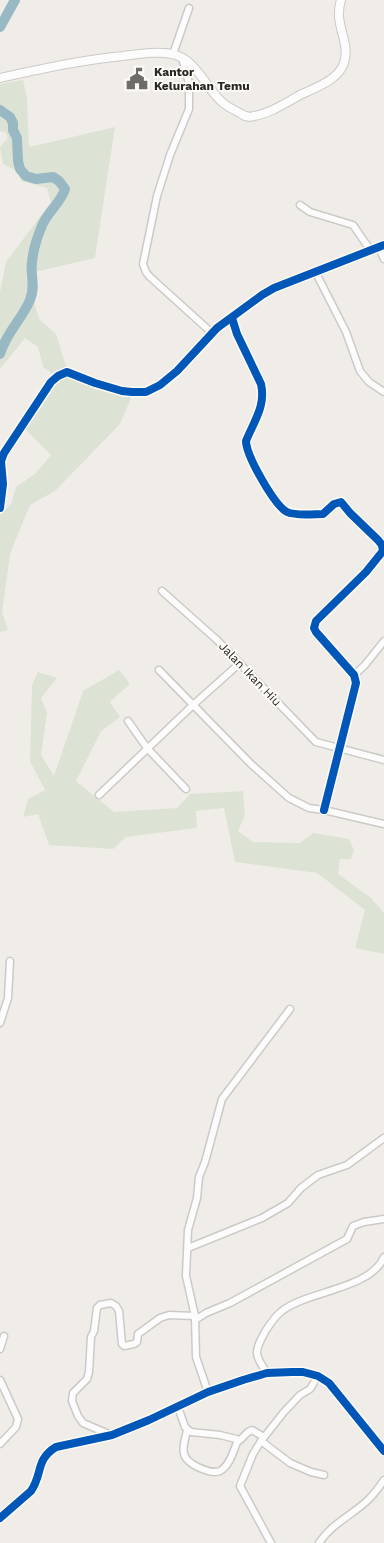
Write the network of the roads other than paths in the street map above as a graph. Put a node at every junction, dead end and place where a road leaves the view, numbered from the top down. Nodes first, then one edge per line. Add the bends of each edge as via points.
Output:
1 (341, 0) edge
2 (189, 8) dead end
3 (173, 54) junction
4 (182, 58) junction
5 (0, 78) edge
6 (300, 205) dead end
7 (381, 246) edge
8 (371, 251) junction
9 (384, 259) edge
10 (316, 273) junction
11 (232, 318) junction
12 (212, 333) junction
13 (384, 392) edge
14 (0, 508) edge
15 (162, 591) dead end
16 (384, 641) edge
17 (240, 663) junction
18 (159, 670) dead end
19 (354, 675) junction
20 (193, 705) junction
21 (128, 721) dead end
22 (147, 748) junction
23 (340, 748) junction
24 (384, 760) edge
25 (186, 789) dead end
26 (100, 795) dead end
27 (324, 810) junction
28 (384, 824) edge
29 (10, 961) dead end
30 (290, 1009) dead end
31 (0, 1023) edge
32 (384, 1138) edge
33 (384, 1219) edge
34 (188, 1248) junction
35 (384, 1257) edge
36 (195, 1318) junction
37 (4, 1336) dead end
38 (0, 1350) edge
39 (267, 1373) junction
40 (318, 1376) junction
41 (0, 1380) edge
42 (2, 1389) edge
43 (208, 1392) junction
44 (178, 1406) junction
45 (187, 1430) junction
46 (112, 1435) junction
47 (262, 1439) junction
48 (238, 1440) junction
49 (0, 1444) edge
50 (384, 1450) edge
51 (324, 1475) dead end
52 (384, 1480) edge
53 (0, 1518) edge
54 (271, 1543) edge
55 (319, 1543) edge

1 - 4 main road via 339,23 346,49 341,68 328,81 268,112 246,116 224,104
2 - 3 street
3 - 4 main road
3 - 5 main road via 108,57
4 - 12 street via 189,83 189,110 157,196 143,264 149,276
6 - 8 street via 310,212 353,225
7 - 8 street
7 - 9 street
8 - 10 street
10 - 11 street via 274,288
10 - 13 street via 346,332 360,371 374,387
11 - 12 street
11 - 19 street via 262,392 262,405 246,441 247,447 272,496 287,512 295,513 323,514 341,502 382,545 380,556 314,625 316,632
12 - 14 street via 173,374 146,392 122,391 67,372 58,376 4,452
15 - 17 street, Jalan Ikan Hiu
16 - 19 street
17 - 20 street
17 - 23 street, Jalan Ikan Hiu via 311,738 323,745
18 - 20 street
19 - 23 street via 356,686
20 - 22 street
20 - 27 street via 289,798 309,808
21 - 22 street
22 - 25 street
22 - 26 street
23 - 24 street, Jalan Ikan Hiu
23 - 27 street
27 - 28 street
29 - 31 street via 8,998
30 - 34 street via 222,1099 199,1177 188,1230
32 - 34 street via 347,1166 318,1175 288,1203 262,1218
33 - 36 street via 353,1226 347,1239 230,1303
34 - 36 street via 186,1276
35 - 39 street via 377,1268 361,1279 288,1307 275,1318 257,1348 257,1356
36 - 43 street via 196,1357
36 - 46 street via 160,1318 138,1334 137,1342 124,1346 116,1306 111,1302 97,1308 89,1372 87,1379 73,1393 72,1401 83,1423
37 - 38 street
39 - 40 street via 303,1372
39 - 43 street
40 - 47 street via 310,1389 300,1395
40 - 50 street via 337,1391
41 - 42 street
42 - 49 street via 17,1415 18,1423
43 - 44 street
44 - 45 street
44 - 46 street
45 - 48 street
45 - 48 street via 183,1453 190,1463 210,1472 223,1469
46 - 53 street via 56,1447 49,1452 42,1459 31,1491
47 - 48 street via 252,1430
47 - 51 street via 290,1463
47 - 54 street via 240,1486
52 - 55 street via 369,1499 333,1526

